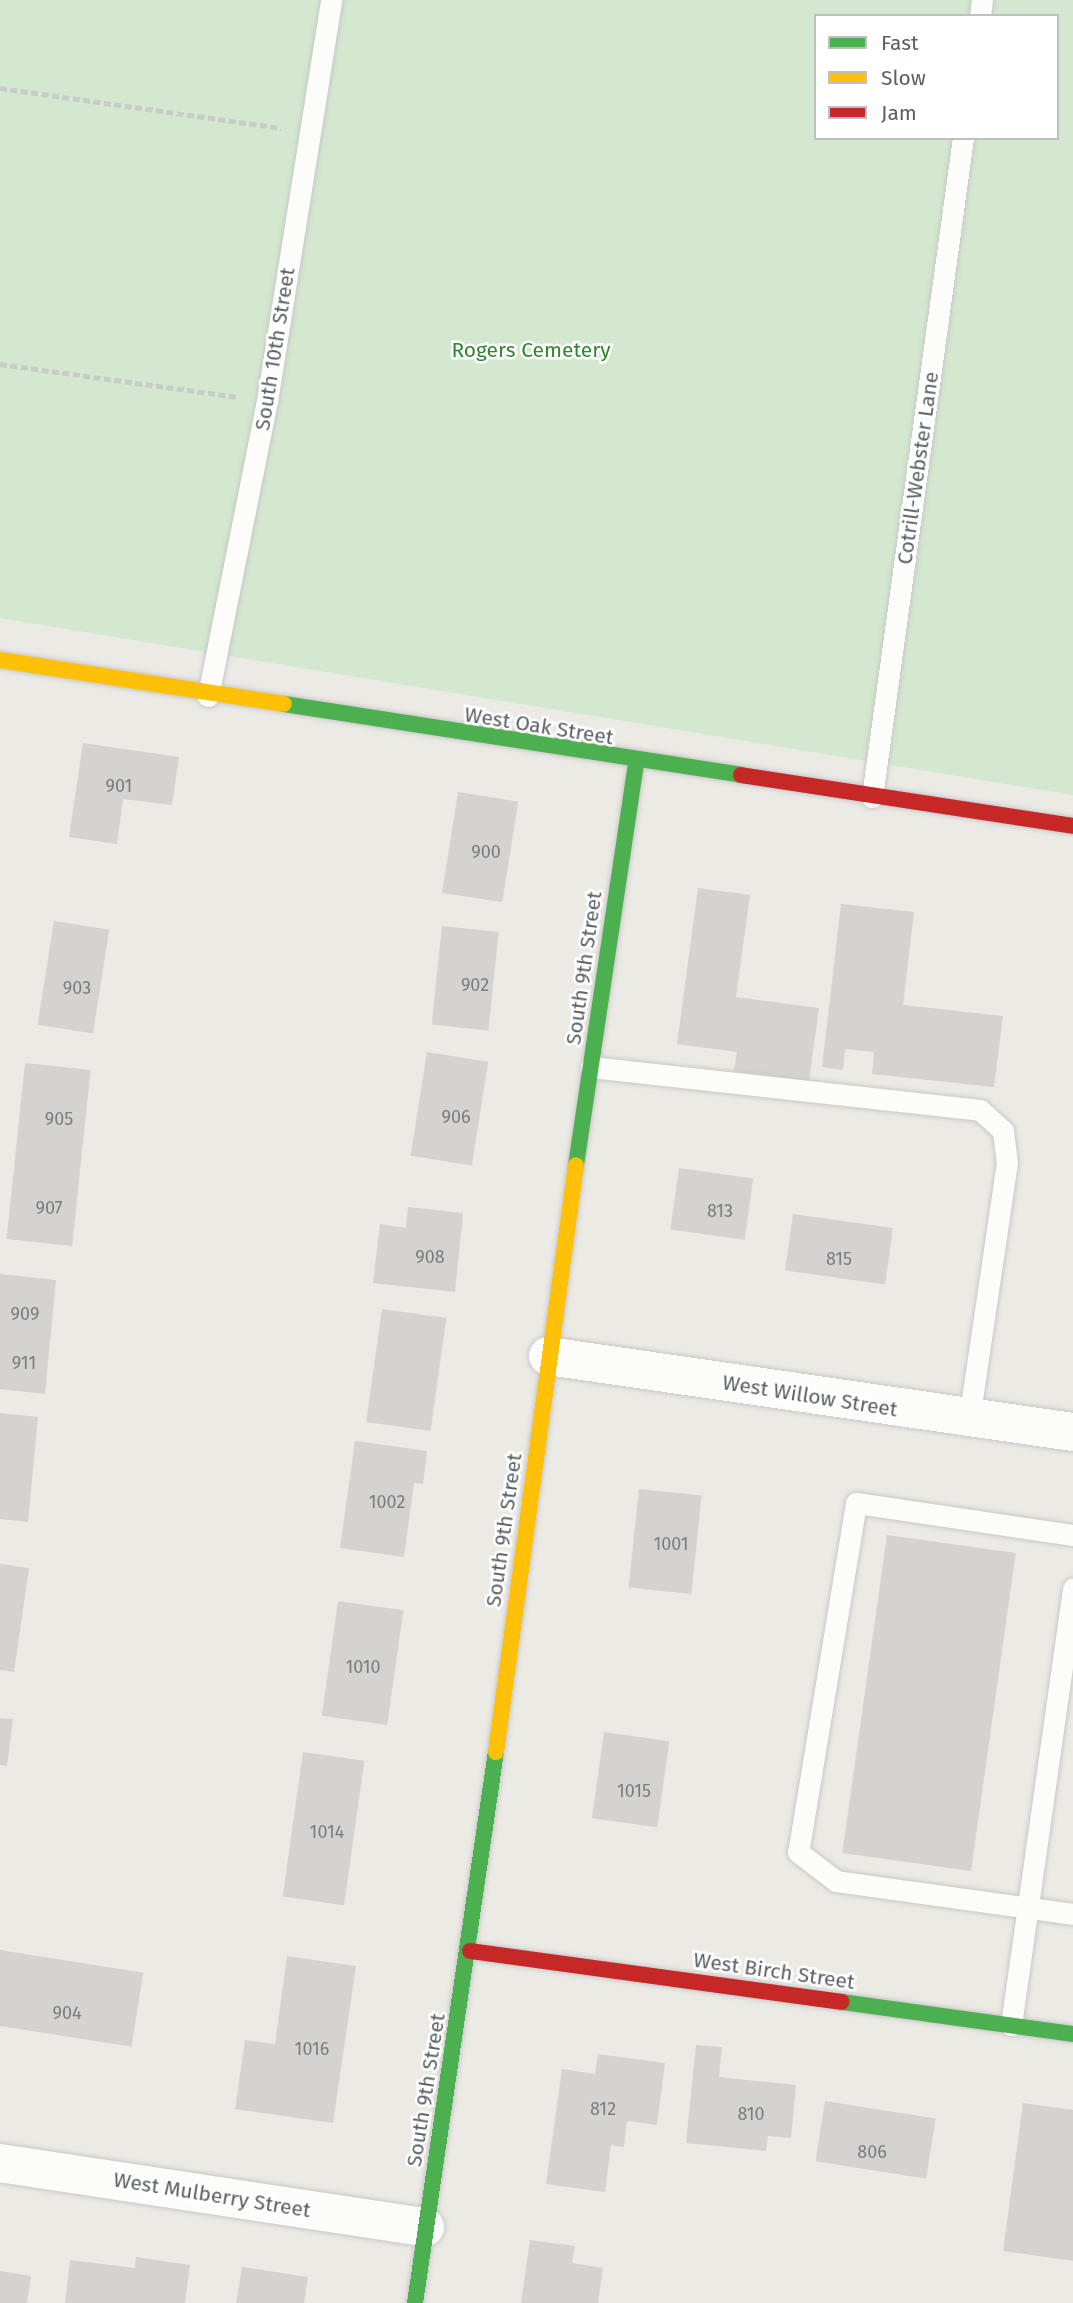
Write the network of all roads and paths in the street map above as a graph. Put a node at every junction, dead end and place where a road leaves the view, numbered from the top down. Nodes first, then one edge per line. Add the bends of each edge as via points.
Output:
1 (331, 0) edge
2 (0, 89) edge
3 (310, 132) junction
4 (963, 140) edge
5 (0, 365) edge
6 (267, 401) junction
7 (0, 660) edge
8 (208, 696) junction
9 (636, 762) junction
10 (872, 797) junction
11 (1073, 827) edge
12 (591, 1067) junction
13 (548, 1356) junction
14 (969, 1420) junction
15 (1073, 1432) edge
16 (1073, 1535) edge
17 (1073, 1588) edge
18 (1028, 1908) junction
19 (1073, 1914) edge
20 (470, 1951) junction
21 (1011, 2025) junction
22 (1073, 2034) edge
23 (0, 2163) edge
24 (425, 2227) junction
25 (415, 2303) edge

1 - 3 lane, South 10th Street
2 - 3 path
3 - 6 lane, South 10th Street
4 - 10 lane, Cotrill-Webster Lane
5 - 6 path
6 - 8 lane, South 10th Street
7 - 8 street, West Oak Street
8 - 9 street, West Oak Street
9 - 10 street, West Oak Street
9 - 12 street, South 9th Street
10 - 11 street, West Oak Street
12 - 13 street, South 9th Street
12 - 14 lane via 980,1110 1003,1131 1007,1162
13 - 14 street, West Willow Street
13 - 20 street, South 9th Street
14 - 15 street, West Willow Street
16 - 18 lane via 856,1503 798,1852 836,1881
17 - 18 lane
18 - 19 lane
18 - 21 lane
20 - 21 street, West Birch Street
20 - 24 street, South 9th Street
21 - 22 street, West Birch Street
23 - 24 street, West Mulberry Street
24 - 25 street, South 9th Street

